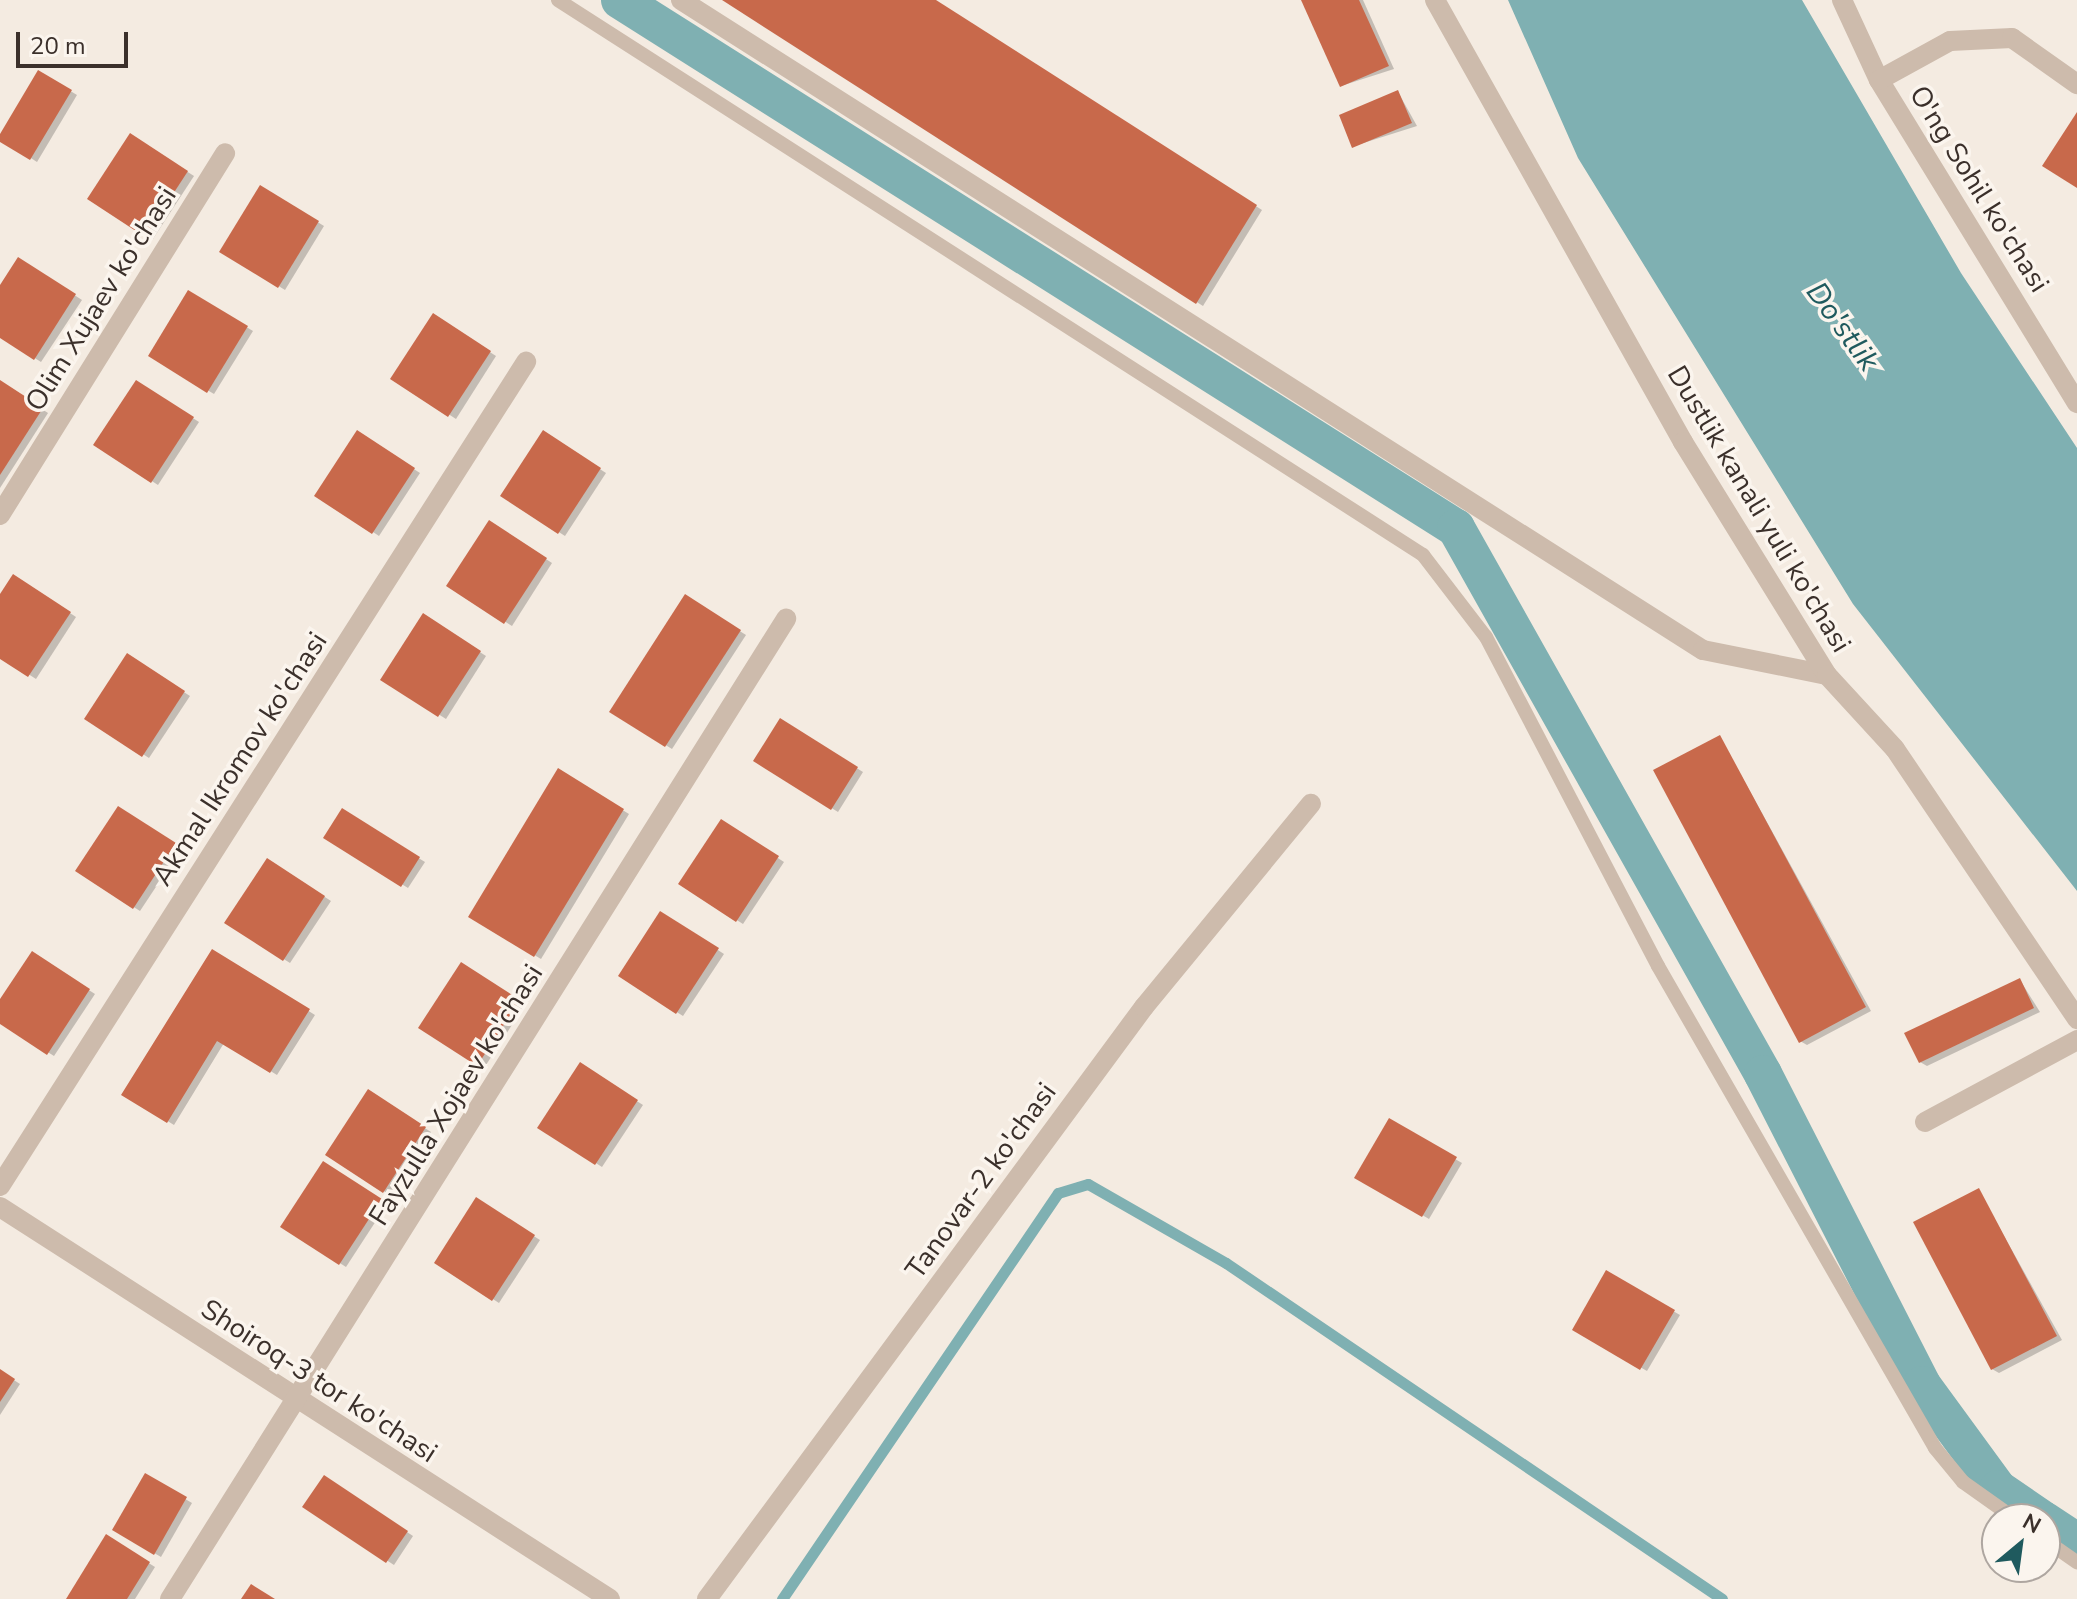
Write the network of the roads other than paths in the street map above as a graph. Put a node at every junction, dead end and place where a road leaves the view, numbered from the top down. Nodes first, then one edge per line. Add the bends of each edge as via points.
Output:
1 (558, 0) edge
2 (681, 0) edge
3 (1435, 0) edge
4 (1842, 0) edge
5 (1879, 80) junction
6 (2077, 84) edge
7 (225, 153) dead end
8 (526, 362) dead end
9 (2077, 403) edge
10 (0, 515) edge
11 (786, 619) dead end
12 (1827, 675) junction
13 (1311, 804) dead end
14 (2077, 1019) edge
15 (2077, 1040) edge
16 (1925, 1122) dead end
17 (0, 1186) edge
18 (0, 1207) edge
19 (297, 1402) junction
20 (1993, 1503) edge
21 (170, 1599) edge
22 (610, 1599) edge
23 (707, 1599) edge

1 - 20 lane via 1423,555 1486,637 1658,966 1935,1448 1963,1482
2 - 12 street via 1703,650
3 - 12 street, Dustlik kanali yuli ko'chasi via 1683,442
4 - 5 street, O'ng Sohil ko'chasi
5 - 6 street via 1950,41 2012,38
5 - 9 street, O'ng Sohil ko'chasi
7 - 10 street, Olim Xujaev ko'chasi
8 - 17 street, Akmal Ikromov ko'chasi
11 - 19 street, Fayzulla Xojaev ko'chasi
12 - 14 street, Dustlik kanali yuli ko'chasi via 1895,749
13 - 23 street, Tanovar-2 ko'chasi via 1144,1007
15 - 16 street
18 - 19 street, Shoiroq-3 tor ko'chasi
19 - 21 street, Fayzulla Xojaev ko'chasi
19 - 22 street, Shoiroq-3 tor ko'chasi

